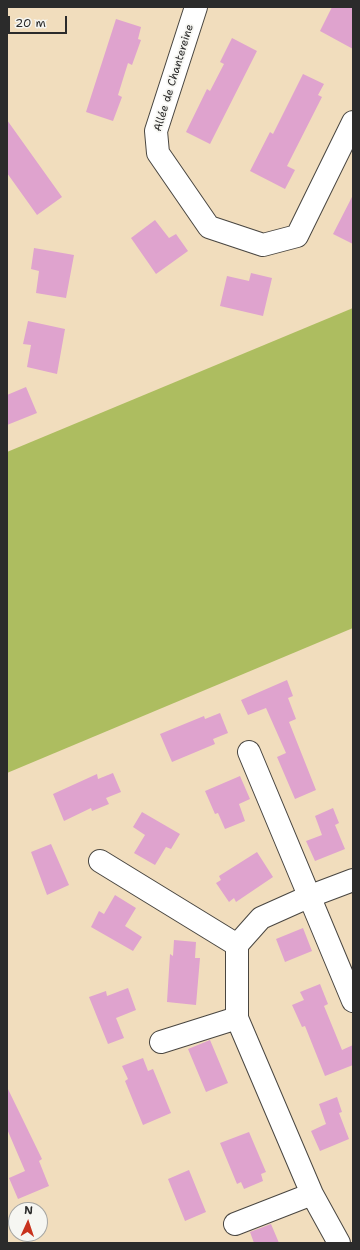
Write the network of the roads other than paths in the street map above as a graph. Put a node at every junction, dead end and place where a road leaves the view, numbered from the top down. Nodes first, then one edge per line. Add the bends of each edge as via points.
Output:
1 (196, 7) edge
2 (353, 122) edge
3 (249, 752) dead end
4 (100, 861) dead end
5 (353, 880) edge
6 (308, 897) junction
7 (237, 945) junction
8 (353, 1001) edge
9 (237, 1018) junction
10 (161, 1042) dead end
11 (312, 1194) junction
12 (235, 1224) dead end
13 (339, 1243) edge

1 - 2 street, Allée de Chantereine via 156,131 158,153 208,226 263,245 297,236
3 - 6 street
4 - 7 street
5 - 6 street
6 - 7 street via 261,918
6 - 8 street
7 - 9 street
9 - 10 street
9 - 11 street
11 - 12 street
11 - 13 street

